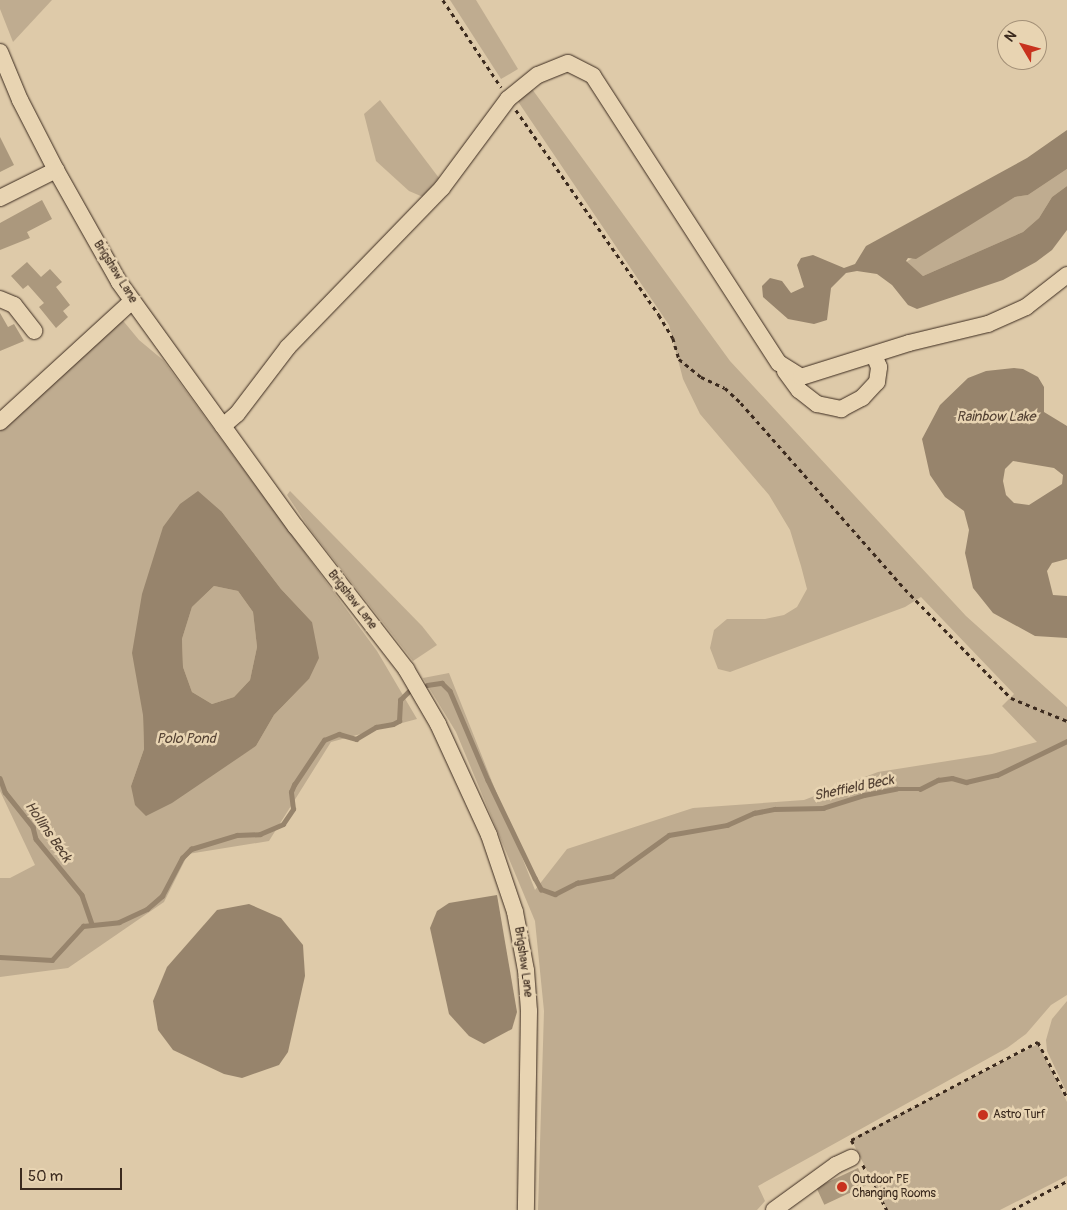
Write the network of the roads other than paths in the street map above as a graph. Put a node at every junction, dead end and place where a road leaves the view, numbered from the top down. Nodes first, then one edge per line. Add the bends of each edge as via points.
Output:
1 (0, 52) edge
2 (56, 170) junction
3 (0, 198) edge
4 (1067, 275) edge
5 (0, 299) edge
6 (132, 301) junction
7 (34, 331) dead end
8 (874, 356) junction
9 (779, 364) junction
10 (0, 422) edge
11 (223, 426) junction
12 (856, 1156) road end
13 (526, 1210) edge
14 (774, 1210) edge

1 - 2 street, Brigshaw Lane via 20,100
2 - 3 street
2 - 6 street, Brigshaw Lane
4 - 8 street via 1026,307 988,324
5 - 7 street via 14,305
6 - 10 street
6 - 11 street, Brigshaw Lane
8 - 9 street via 801,377
8 - 9 street via 878,367 877,382 862,398 841,409 817,404 799,390
9 - 11 street via 593,76 568,63 538,75 508,99 442,188 288,347 237,414
11 - 13 street, Brigshaw Lane via 406,669 438,724 505,877 522,941 530,1010
12 - 14 street

